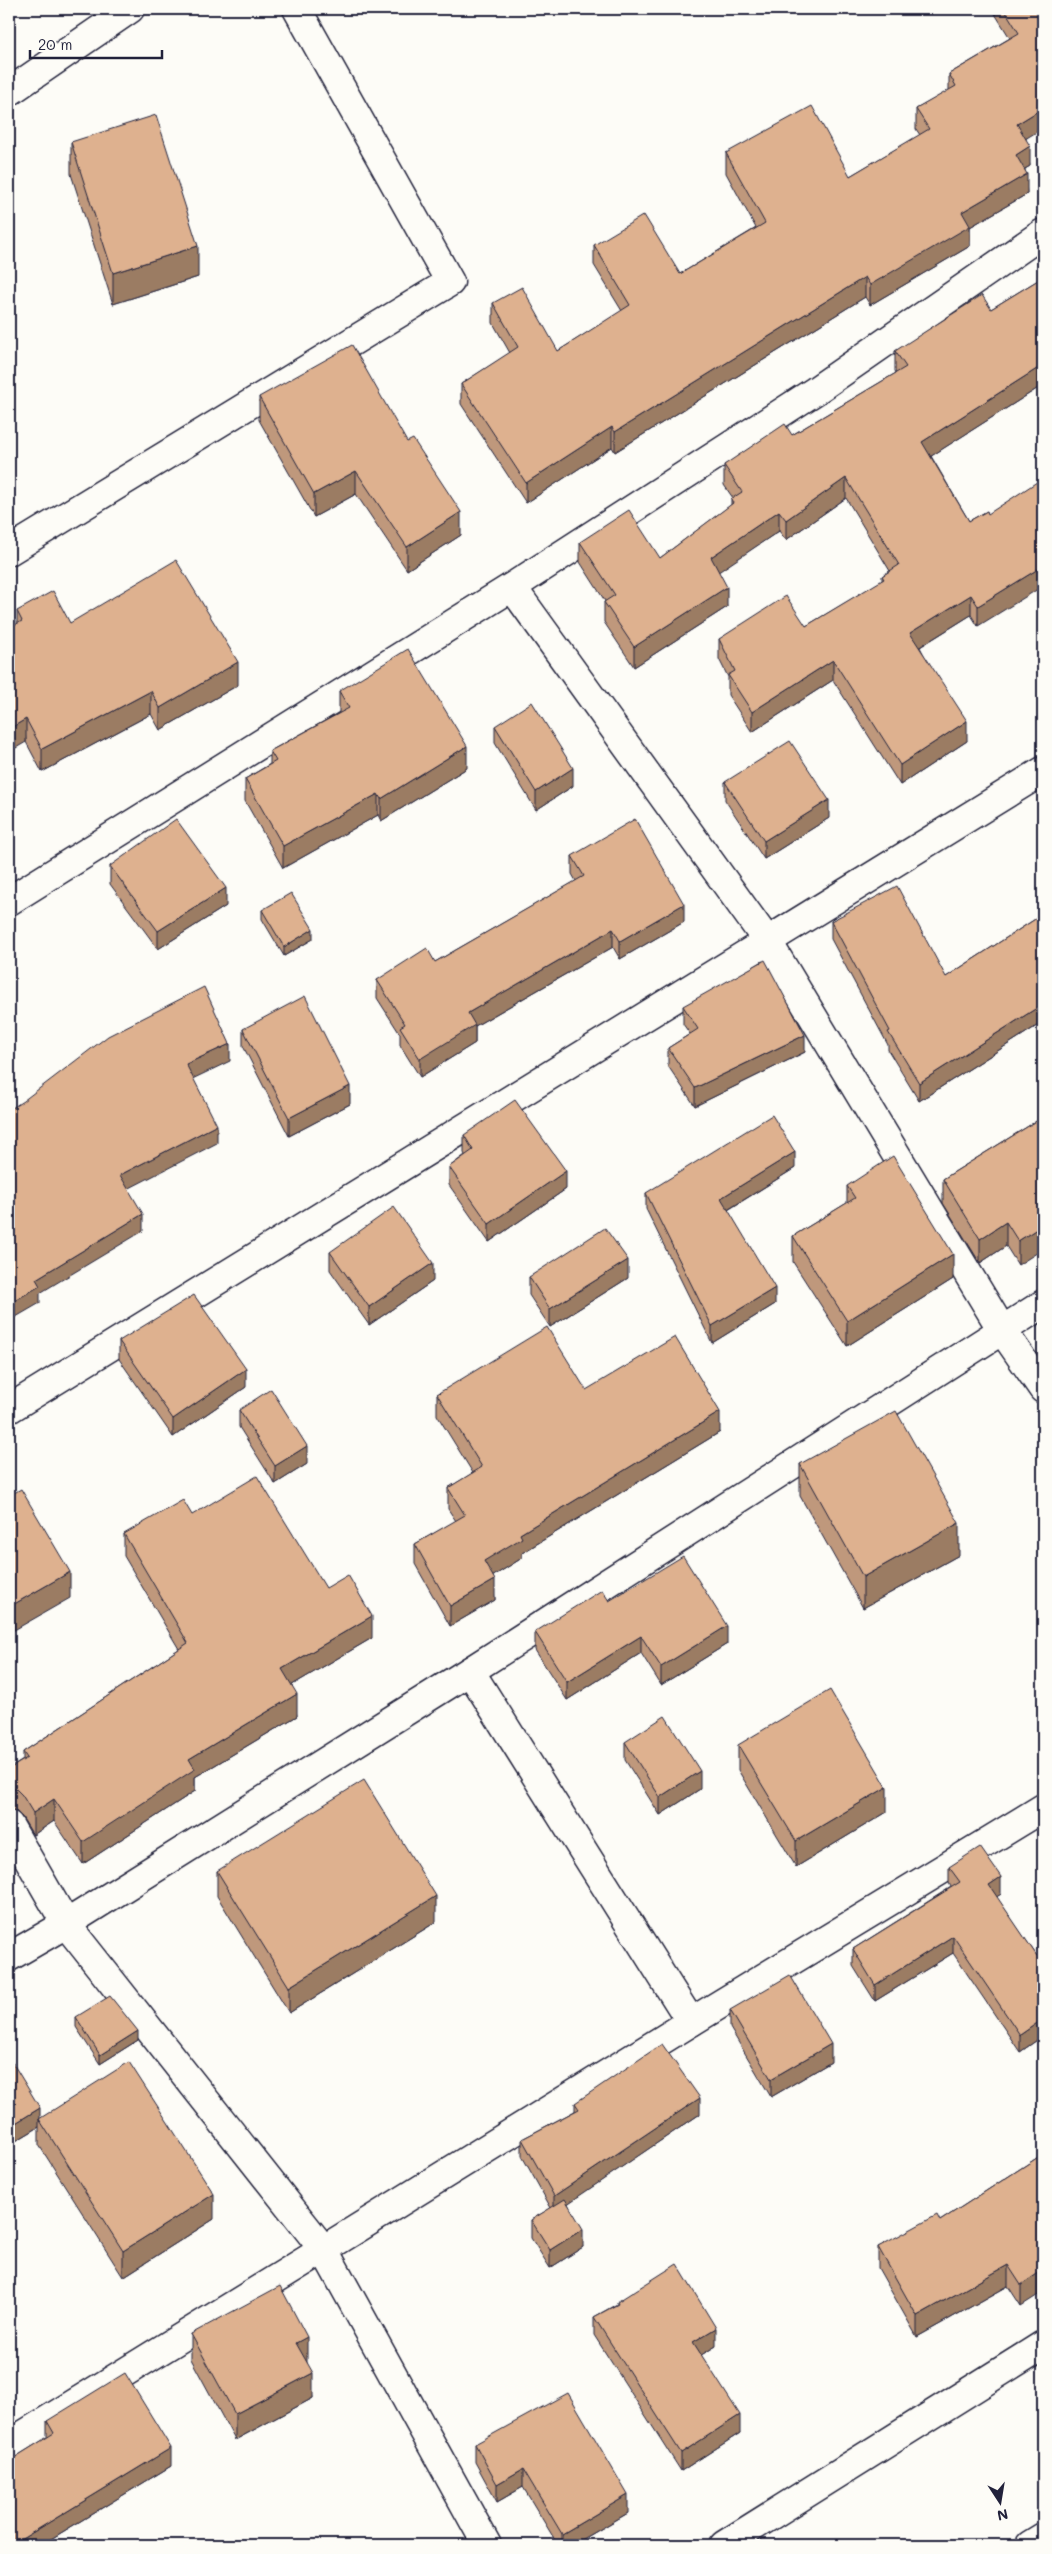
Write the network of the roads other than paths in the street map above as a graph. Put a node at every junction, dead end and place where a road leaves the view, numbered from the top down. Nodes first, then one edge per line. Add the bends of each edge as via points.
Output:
1 (130, 9) edge
2 (297, 9) edge
3 (9, 92) edge
4 (1043, 233) edge
5 (9, 551) edge
6 (512, 587) junction
7 (1043, 771) edge
8 (9, 902) edge
9 (768, 942) junction
10 (1043, 1304) edge
11 (1002, 1330) junction
12 (1043, 1389) edge
13 (9, 1409) edge
14 (470, 1671) junction
15 (1043, 1808) edge
16 (9, 1825) edge
17 (66, 1924) junction
18 (9, 1957) edge
19 (691, 2022) junction
20 (324, 2250) junction
21 (1043, 2345) edge
22 (9, 2444) edge
23 (1043, 2537) edge
24 (487, 2545) edge
25 (724, 2545) edge
26 (1030, 2545) edge

1 - 3 main road
2 - 5 main road via 450,282
4 - 6 main road via 815,391
6 - 8 main road
6 - 9 main road
7 - 9 main road
9 - 11 main road
9 - 13 main road
10 - 11 main road
11 - 12 main road
11 - 14 main road
14 - 17 main road
14 - 19 main road
15 - 19 main road
16 - 17 main road
17 - 18 main road
17 - 20 main road
19 - 20 main road
20 - 22 main road
20 - 24 main road
21 - 25 main road
23 - 26 main road

